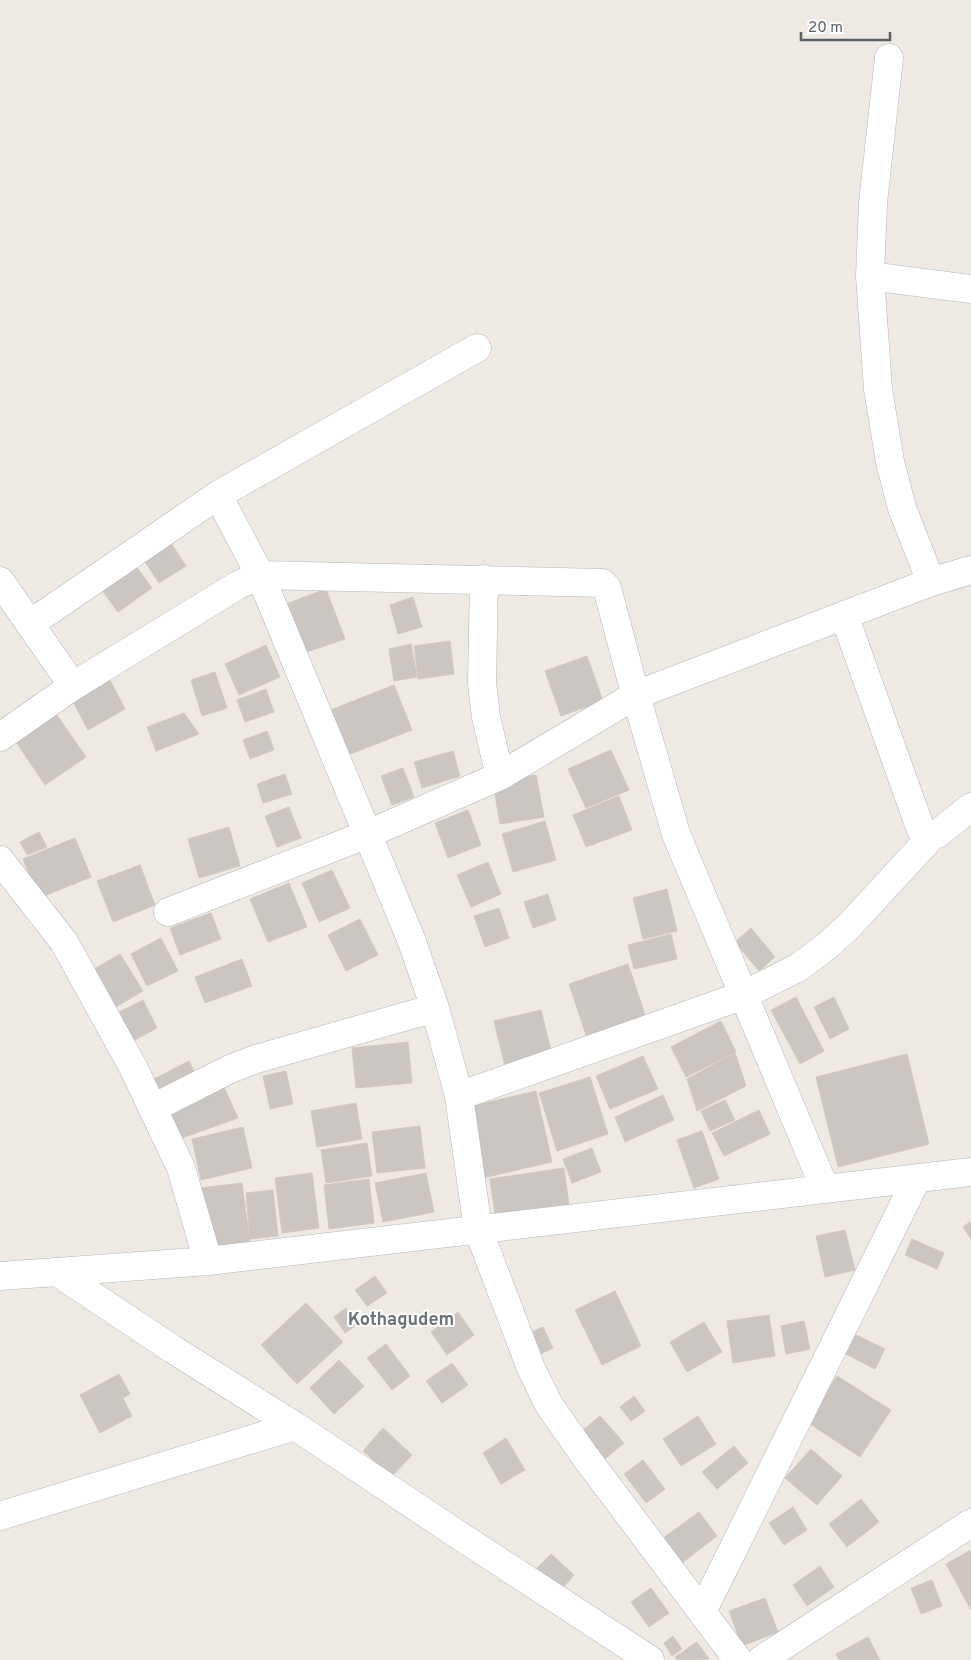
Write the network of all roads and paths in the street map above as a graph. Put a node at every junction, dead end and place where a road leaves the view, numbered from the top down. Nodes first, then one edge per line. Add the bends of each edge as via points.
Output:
1 (889, 58) dead end
2 (870, 276) junction
3 (971, 288) edge
4 (477, 348) dead end
5 (218, 495) junction
6 (971, 570) edge
7 (260, 575) junction
8 (484, 579) junction
9 (0, 581) edge
10 (931, 582) junction
11 (844, 615) junction
12 (30, 624) junction
13 (73, 686) junction
14 (636, 695) junction
15 (0, 737) edge
16 (500, 776) junction
17 (971, 807) edge
18 (368, 834) junction
19 (932, 836) junction
20 (0, 860) edge
21 (168, 912) dead end
22 (744, 995) junction
23 (435, 1008) junction
24 (459, 1096) junction
25 (152, 1108) junction
26 (971, 1172) edge
27 (918, 1178) junction
28 (825, 1189) junction
29 (478, 1229) junction
30 (208, 1260) junction
31 (57, 1272) junction
32 (0, 1276) edge
33 (295, 1426) junction
34 (0, 1516) edge
35 (971, 1523) edge
36 (702, 1612) junction
37 (650, 1660) edge
38 (738, 1660) edge
39 (760, 1660) edge

1 - 2 street via 872,203
2 - 3 street
2 - 10 street via 878,390 890,462 902,508
4 - 5 street
5 - 7 street
5 - 12 street
6 - 10 street
7 - 8 street
7 - 13 street via 238,585
7 - 18 street
8 - 14 street via 599,581 605,584
8 - 16 street via 482,683 486,717
9 - 12 street
10 - 11 street
11 - 14 street
11 - 19 street via 921,830
12 - 13 street
13 - 15 street
14 - 16 street
14 - 22 street via 676,834
16 - 18 street
17 - 19 street
18 - 21 street
18 - 23 street
19 - 22 street via 827,946 799,967
20 - 25 street via 64,942
22 - 24 street
22 - 28 street
23 - 24 street
23 - 25 street via 256,1059
24 - 29 street
25 - 30 street via 181,1168
26 - 27 street
27 - 28 street
27 - 36 street
28 - 29 street
29 - 30 street
29 - 36 street via 531,1368 550,1404
30 - 31 street
31 - 32 street
31 - 33 street
33 - 34 street
33 - 37 street
35 - 39 street
36 - 38 street

